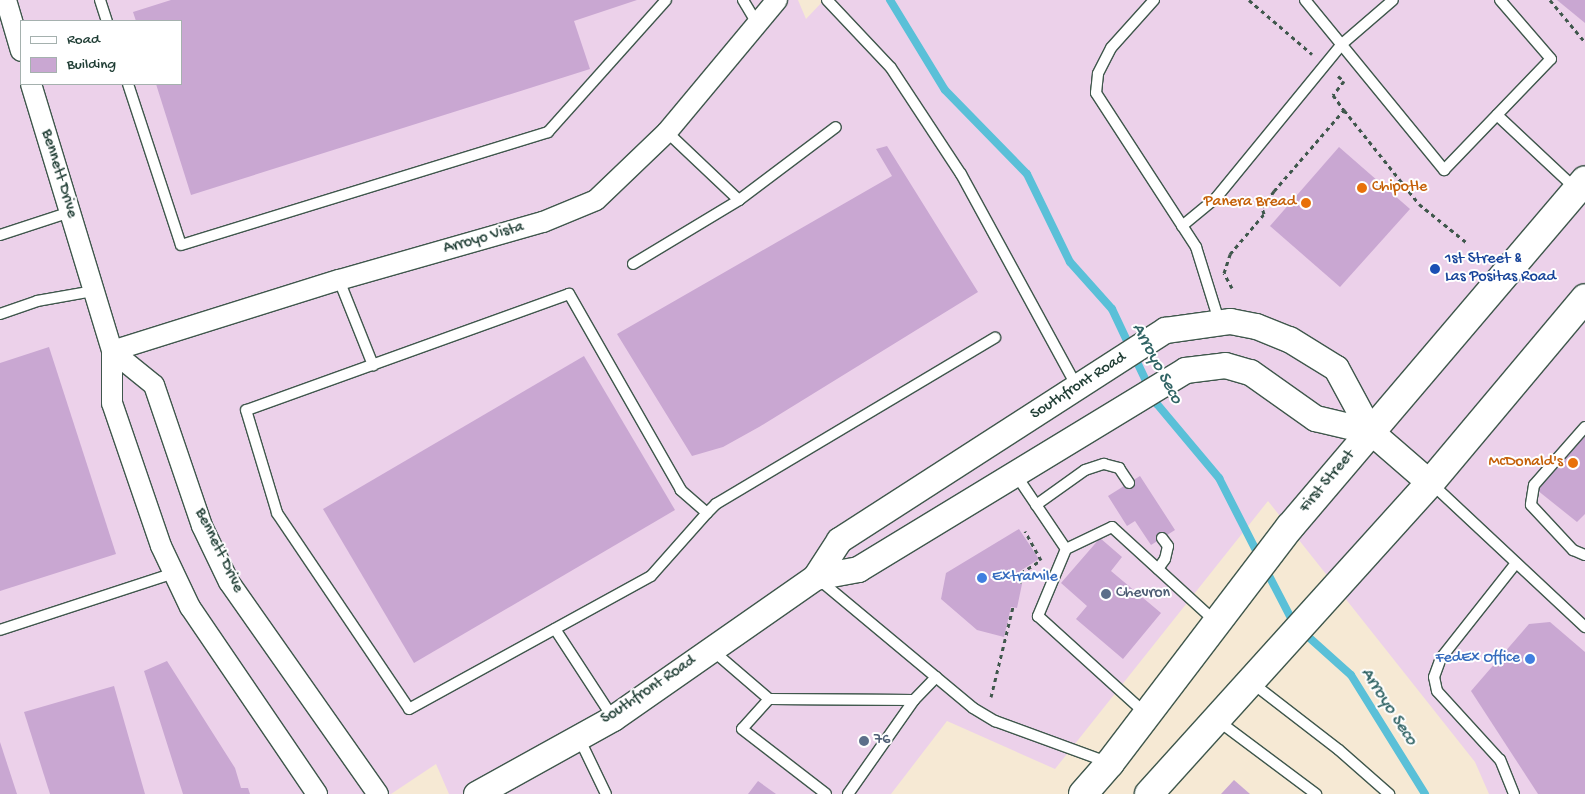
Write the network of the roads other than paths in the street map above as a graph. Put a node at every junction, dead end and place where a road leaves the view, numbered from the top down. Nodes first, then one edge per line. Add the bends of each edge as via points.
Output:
1 (6, 0) edge
2 (100, 0) edge
3 (666, 0) edge
4 (743, 0) edge
5 (777, 0) edge
6 (827, 0) edge
7 (1154, 0) edge
8 (1305, 0) edge
9 (1393, 0) edge
10 (1500, 0) edge
11 (107, 20) edge
12 (758, 25) junction
13 (1342, 44) junction
14 (20, 48) edge
15 (31, 85) edge
16 (128, 85) edge
17 (1497, 114) junction
18 (836, 127) dead end
19 (667, 132) junction
20 (1581, 185) edge
21 (739, 200) junction
22 (70, 212) junction
23 (1182, 226) junction
24 (0, 235) edge
25 (633, 264) dead end
26 (339, 280) junction
27 (94, 291) junction
28 (1585, 298) edge
29 (0, 314) edge
30 (1218, 321) junction
31 (995, 338) dead end
32 (112, 351) junction
33 (372, 365) junction
34 (1081, 385) junction
35 (1585, 427) edge
36 (1370, 431) junction
37 (1016, 475) junction
38 (1430, 482) junction
39 (1129, 483) dead end
40 (1036, 505) junction
41 (707, 513) junction
42 (1162, 538) dead end
43 (1066, 549) junction
44 (1585, 555) edge
45 (1516, 563) junction
46 (1158, 570) junction
47 (174, 574) junction
48 (814, 577) junction
49 (1221, 617) junction
50 (1585, 627) edge
51 (555, 629) junction
52 (0, 630) edge
53 (711, 649) junction
54 (936, 677) junction
55 (1250, 681) junction
56 (769, 699) junction
57 (914, 700) junction
58 (1147, 715) junction
59 (613, 718) junction
60 (1216, 720) junction
61 (579, 737) junction
62 (1110, 763) junction
63 (317, 794) edge
64 (378, 794) edge
65 (476, 794) edge
66 (606, 794) edge
67 (826, 794) edge
68 (848, 794) edge
69 (1083, 794) edge
70 (1149, 794) edge
71 (1316, 794) edge
72 (1390, 794) edge
73 (1514, 794) edge

1 - 14 street
2 - 11 lane
3 - 16 lane via 548,132 181,244
4 - 12 lane
5 - 12 street, Arroyo Vista
6 - 34 lane via 890,68 961,174
7 - 23 lane via 1111,48 1098,74 1096,93
8 - 13 lane
9 - 13 lane
10 - 17 lane via 1551,59
12 - 19 street, Arroyo Vista
13 - 17 lane via 1444,170
13 - 23 lane via 1216,198
15 - 22 street, Bennett Drive
17 - 20 lane
18 - 21 lane
19 - 21 lane
19 - 26 street, Arroyo Vista via 596,200 543,222
20 - 36 main road, First Street
21 - 25 lane
22 - 24 lane
22 - 27 street, Bennett Drive
23 - 30 lane via 1196,247
26 - 32 street, Arroyo Vista
26 - 33 lane
27 - 29 lane via 37,301
27 - 32 street, Bennett Drive
28 - 38 main road
30 - 34 street, Southfront Road via 1164,330
30 - 36 street, Southfront Road via 1256,326 1289,339 1336,368
31 - 41 lane via 716,504
32 - 47 street, Bennett Drive via 112,403 161,546
32 - 64 street, Bennett Drive via 154,385 202,526 230,582
33 - 41 lane via 569,294 681,490
33 - 51 lane via 246,410 277,513 404,701 410,709
34 - 48 street, Southfront Road via 839,540
35 - 44 lane via 1534,485 1532,505 1573,550
36 - 37 street, Southfront Road via 1314,418 1250,372 1225,365 1185,370
36 - 38 street, Southfront Road
36 - 49 main road, First Street
37 - 40 lane
37 - 48 street, Southfront Road via 858,569
38 - 45 lane
38 - 55 main road
39 - 40 lane via 1119,468 1104,464 1085,470
40 - 43 lane
41 - 51 lane via 651,576
42 - 46 lane via 1168,546 1166,559
43 - 46 lane via 1112,526
43 - 58 lane via 1038,616
45 - 50 lane
45 - 73 lane via 1441,658 1434,677 1437,691 1500,760
46 - 49 lane
47 - 52 lane
47 - 63 street, Bennett Drive via 190,607
48 - 53 street, Southfront Road
48 - 54 lane
49 - 58 main road, First Street
51 - 59 lane
53 - 56 lane
53 - 59 street, Southfront Road
54 - 57 lane
54 - 62 lane via 995,721
55 - 60 main road
55 - 72 lane
56 - 57 lane
56 - 67 lane via 742,729
57 - 68 lane
58 - 62 main road, First Street
59 - 61 street, Southfront Road
60 - 70 main road
60 - 71 lane
61 - 65 street, Southfront Road
61 - 66 lane
62 - 69 main road, First Street

